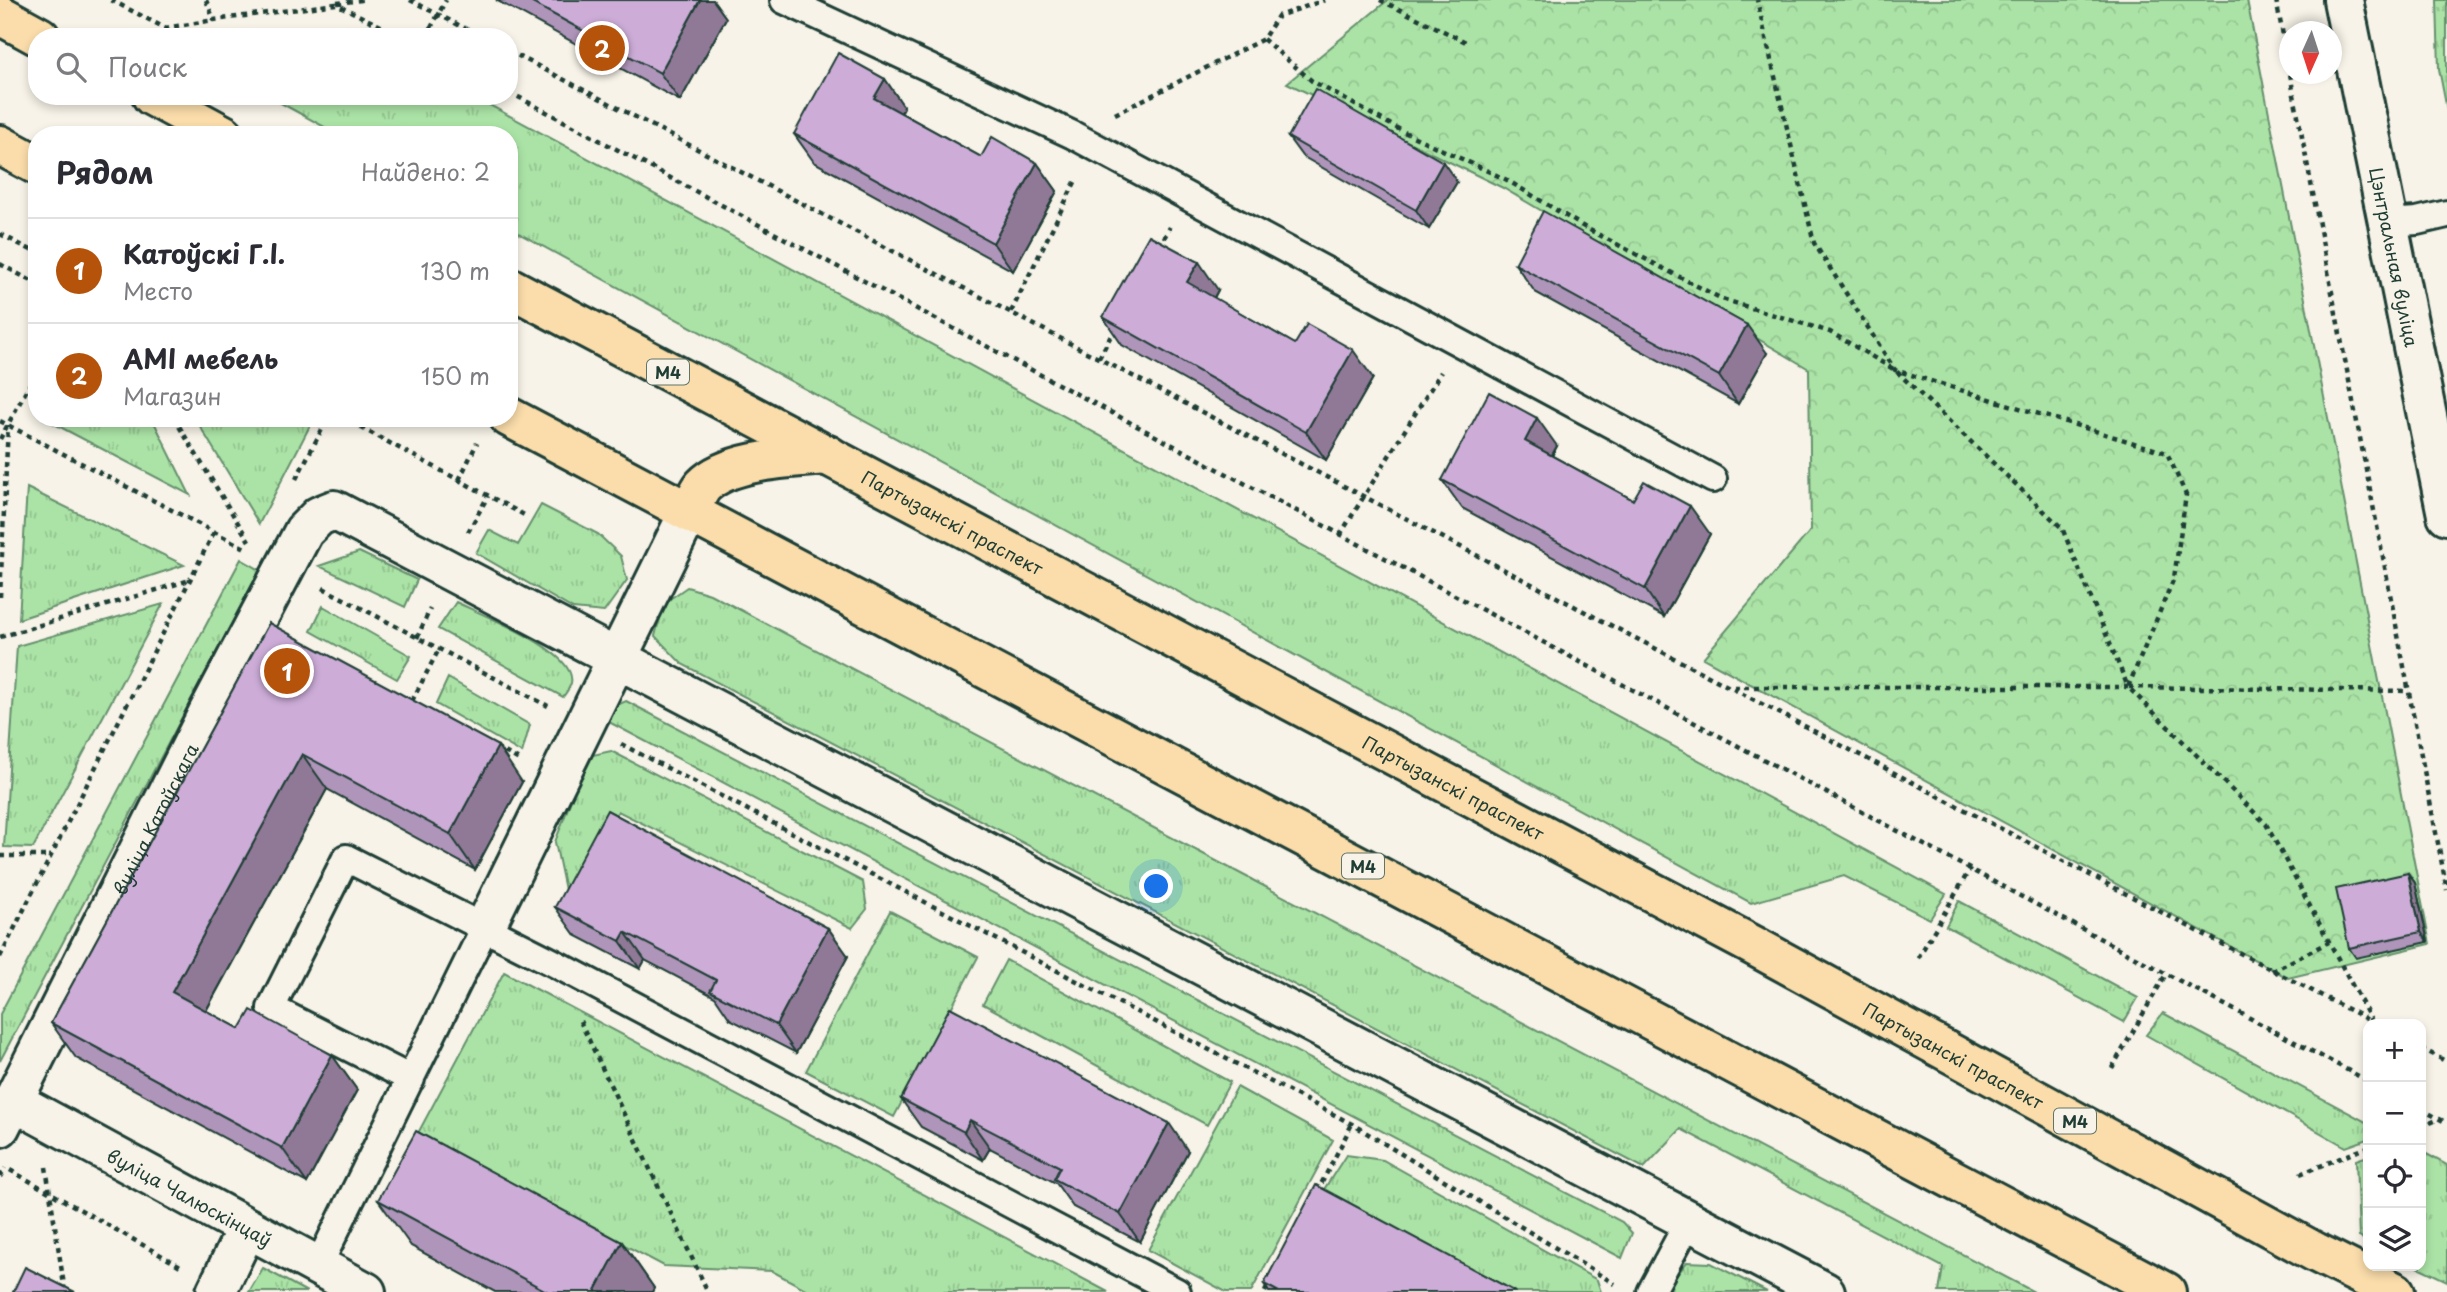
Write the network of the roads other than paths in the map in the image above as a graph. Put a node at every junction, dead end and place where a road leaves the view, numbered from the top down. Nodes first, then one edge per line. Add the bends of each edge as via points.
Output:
1 (784, 0) edge
2 (2343, 0) edge
3 (0, 15) edge
4 (28, 30) edge
5 (169, 105) edge
6 (207, 126) edge
7 (0, 145) edge
8 (28, 160) edge
9 (2447, 214) edge
10 (2387, 223) junction
11 (518, 292) edge
12 (503, 427) edge
13 (828, 455) junction
14 (1713, 479) dead end
15 (690, 510) junction
16 (2447, 515) edge
17 (617, 657) junction
18 (485, 927) junction
19 (411, 1079) junction
20 (16, 1113) edge
21 (1689, 1221) junction
22 (247, 1228) junction
23 (322, 1258) dead end
24 (217, 1290) edge
25 (366, 1292) edge
26 (1177, 1292) edge
27 (1651, 1292) edge
28 (1825, 1292) edge
29 (2166, 1292) edge
30 (2395, 1292) edge

1 - 14 lane via 1083,140
2 - 10 street, Цэнтральная вуліца
3 - 4 main road
5 - 6 main road
7 - 8 main road
9 - 10 lane
10 - 16 street, Цэнтральная вуліца
11 - 13 main road, Партызанскі праспект / М4
12 - 15 main road, М4
13 - 15 main road via 764,461 724,474 703,486
13 - 30 main road, Партызанскі праспект / М4
15 - 17 street
15 - 29 main road, М4
17 - 18 street
17 - 20 street, вуліца Катоўскага via 351,516 334,510 319,516 304,531 209,711
17 - 21 street
18 - 19 lane
18 - 19 lane via 346,858 271,1008
18 - 26 lane
19 - 23 lane
20 - 22 street, вуліца Чалюскінцаў
21 - 27 lane
21 - 28 street
22 - 24 street
22 - 25 street, вуліца Чалюскінцаў

